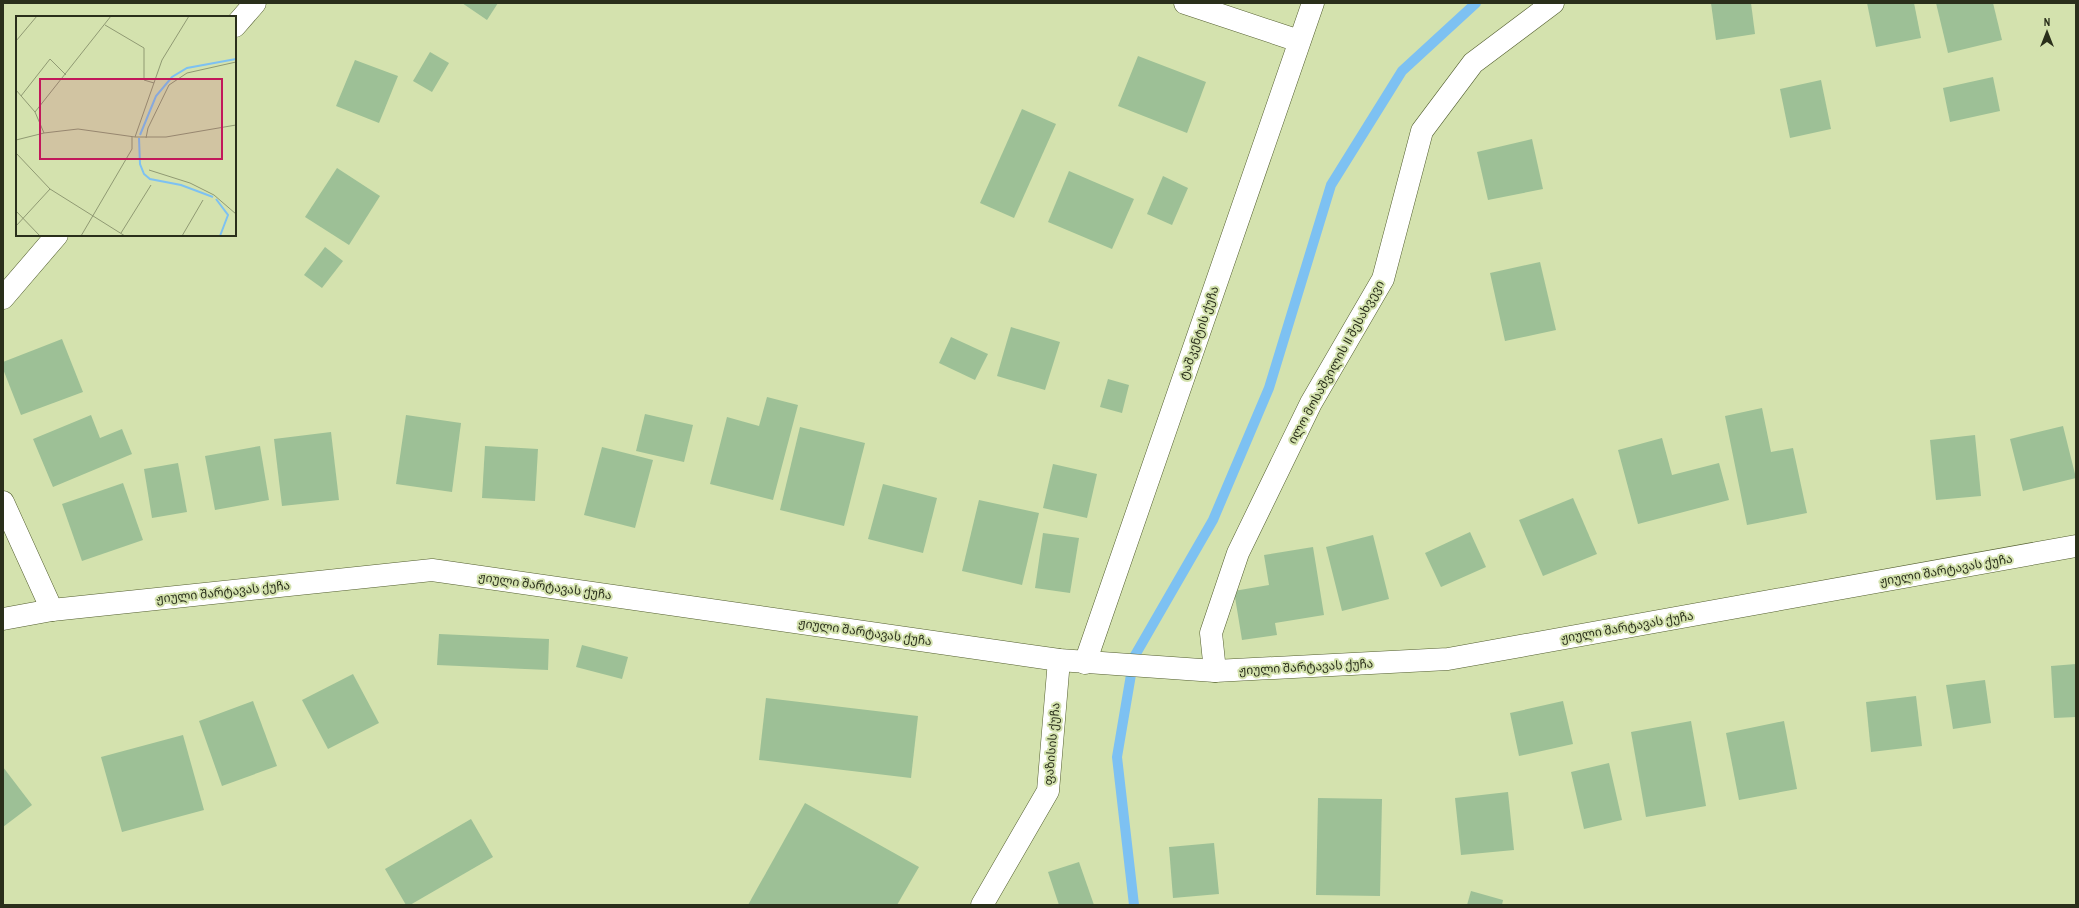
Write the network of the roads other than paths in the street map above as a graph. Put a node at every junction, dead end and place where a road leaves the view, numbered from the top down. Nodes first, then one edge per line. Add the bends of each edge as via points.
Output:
1 (255, 3) edge
2 (1185, 3) edge
3 (1313, 3) edge
4 (1553, 3) edge
5 (236, 25) edge
6 (1299, 40) junction
7 (56, 236) edge
8 (3, 298) edge
9 (3, 502) edge
10 (2076, 546) edge
11 (52, 610) junction
12 (3, 619) edge
13 (1059, 660) junction
14 (1085, 663) junction
15 (1216, 671) junction
16 (982, 905) edge

1 - 5 street
2 - 6 street
3 - 6 street, ტაშკენტის ქუჩა
4 - 15 street, ილო მოსაშვილის II შესახვევი via 1473,63 1422,131 1383,279 1311,403 1238,553 1211,633
6 - 14 street, ტაშკენტის ქუჩა
7 - 8 street
9 - 11 street
10 - 15 street, ჟიული შარტავას ქუჩა via 1448,659
11 - 12 street, ჟიული შარტავას ქუჩა
11 - 13 street, ჟიული შარტავას ქუჩა via 432,570
13 - 14 street, ჟიული შარტავას ქუჩა
13 - 16 street, ფაზისის ქუჩა via 1048,791
14 - 15 street, ჟიული შარტავას ქუჩა

